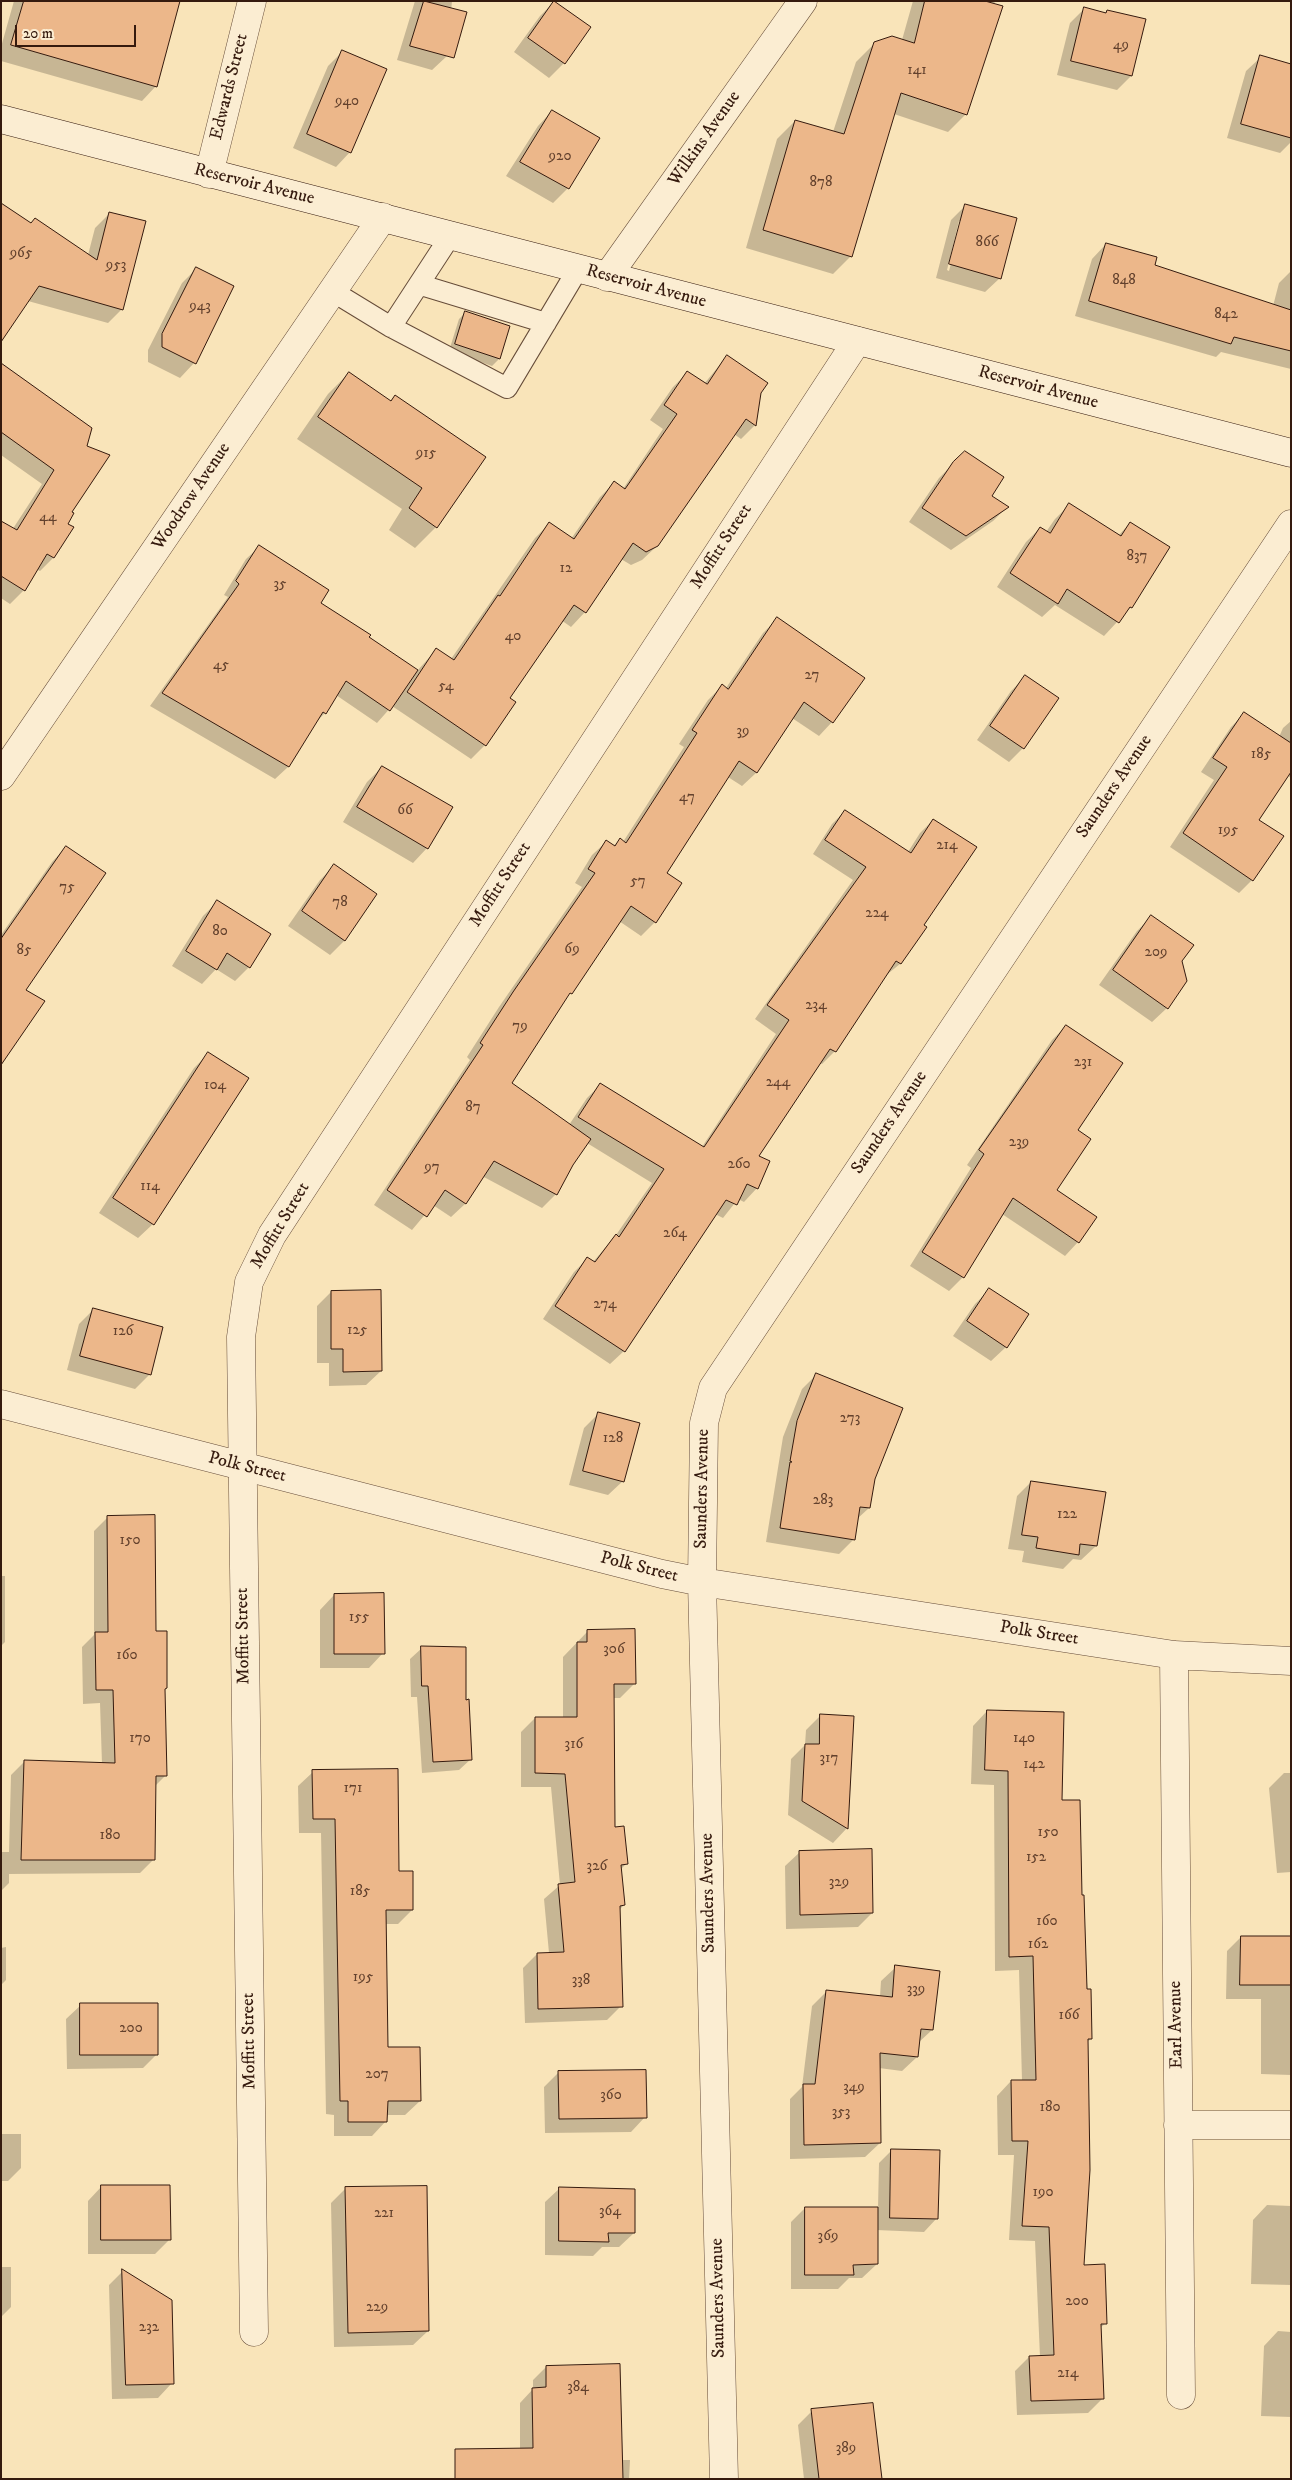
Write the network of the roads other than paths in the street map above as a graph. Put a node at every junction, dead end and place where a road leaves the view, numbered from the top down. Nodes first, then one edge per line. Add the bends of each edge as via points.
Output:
1 (252, 1) edge
2 (802, 1) edge
3 (1, 119) edge
4 (209, 174) junction
5 (383, 217) junction
6 (451, 235) junction
7 (578, 269) junction
8 (606, 277) junction
9 (421, 285) junction
10 (332, 291) junction
11 (546, 323) junction
12 (391, 327) junction
13 (857, 341) junction
14 (1291, 454) edge
15 (1291, 524) edge
16 (1, 776) edge
17 (1, 1404) edge
18 (242, 1467) junction
19 (702, 1582) junction
20 (1174, 1654) junction
21 (1291, 1661) edge
22 (1178, 2125) junction
23 (1291, 2125) edge
24 (254, 2332) dead end
25 (1181, 2395) dead end
26 (724, 2479) edge

1 - 4 street, Edwards Street
2 - 8 street, Wilkins Avenue
3 - 4 street, Reservoir Avenue
4 - 5 street, Reservoir Avenue
5 - 6 street, Reservoir Avenue
5 - 10 street, Woodrow Avenue
6 - 7 street, Reservoir Avenue
6 - 9 lane
7 - 8 street, Reservoir Avenue
7 - 11 lane
8 - 13 street, Reservoir Avenue
9 - 11 lane
9 - 12 lane
10 - 12 lane
10 - 16 street, Woodrow Avenue
11 - 12 lane via 507,388
13 - 14 street, Reservoir Avenue
13 - 18 street, Moffitt Street via 272,1235 249,1282 241,1337
15 - 19 street, Saunders Avenue via 713,1388 704,1423
17 - 18 street, Polk Street
18 - 19 street, Polk Street
18 - 24 street, Moffitt Street
19 - 20 street, Polk Street
19 - 26 street, Saunders Avenue
20 - 21 street, Polk Street
20 - 22 street, Earl Avenue
22 - 23 street
22 - 25 street, Earl Avenue

